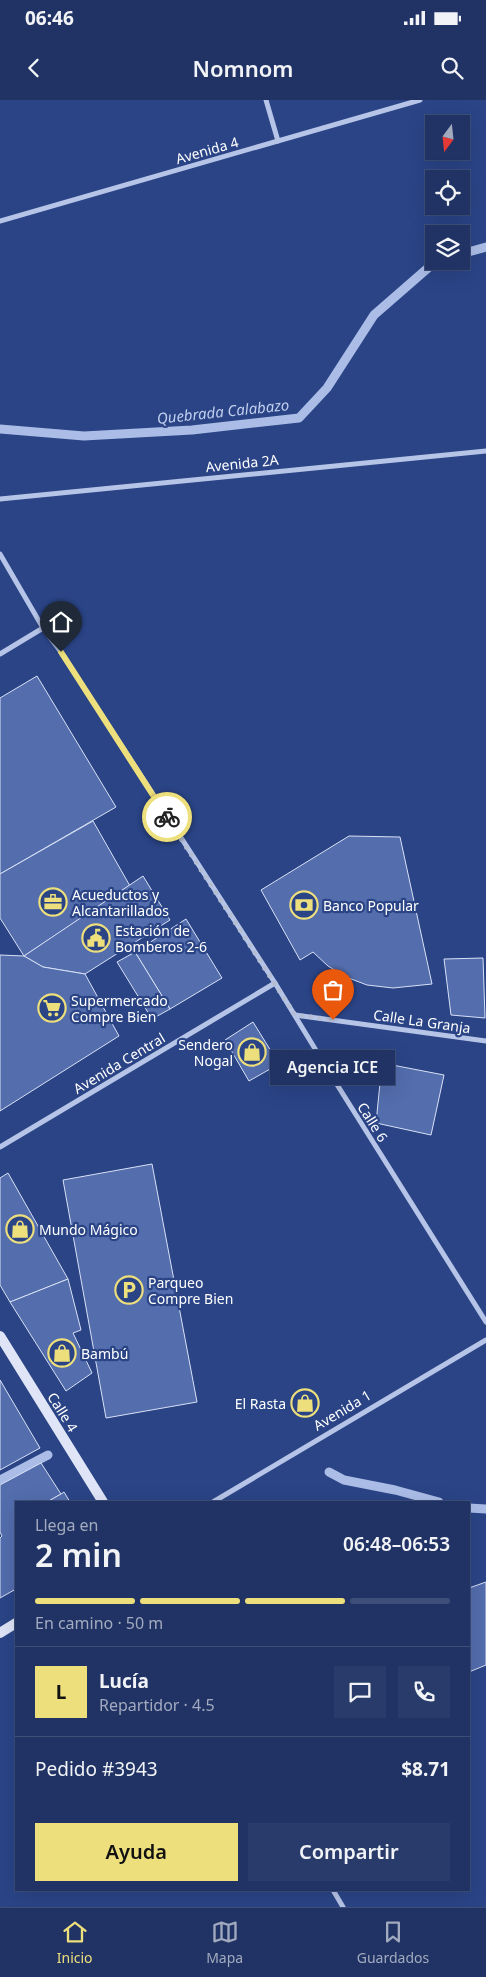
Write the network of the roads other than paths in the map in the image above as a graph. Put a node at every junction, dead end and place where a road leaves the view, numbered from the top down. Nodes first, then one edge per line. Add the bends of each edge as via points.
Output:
1 (266, 100) edge
2 (420, 100) edge
3 (278, 141) junction
4 (0, 221) edge
5 (486, 451) edge
6 (0, 499) edge
7 (0, 554) edge
8 (43, 628) junction
9 (0, 654) edge
10 (275, 983) junction
11 (295, 1015) junction
12 (486, 1041) edge
13 (0, 1147) edge
14 (486, 1322) edge
15 (0, 1336) edge
16 (486, 1340) edge
17 (102, 1501) edge
18 (215, 1501) edge
19 (15, 1624) edge
20 (0, 1633) edge
21 (334, 1891) edge
22 (343, 1907) edge

1 - 3 street
2 - 3 street, Avenida 4
3 - 4 street, Avenida 4
5 - 6 street, Avenida 2A
7 - 8 street, Calle 6
8 - 9 street
8 - 10 street, Calle 6
10 - 11 street, Calle 6
10 - 13 street, Avenida Central
11 - 12 street, Calle La Granja
11 - 14 street, Calle 6
15 - 17 main road, Calle 4
16 - 18 street, Avenida 1
19 - 20 main road
21 - 22 street

